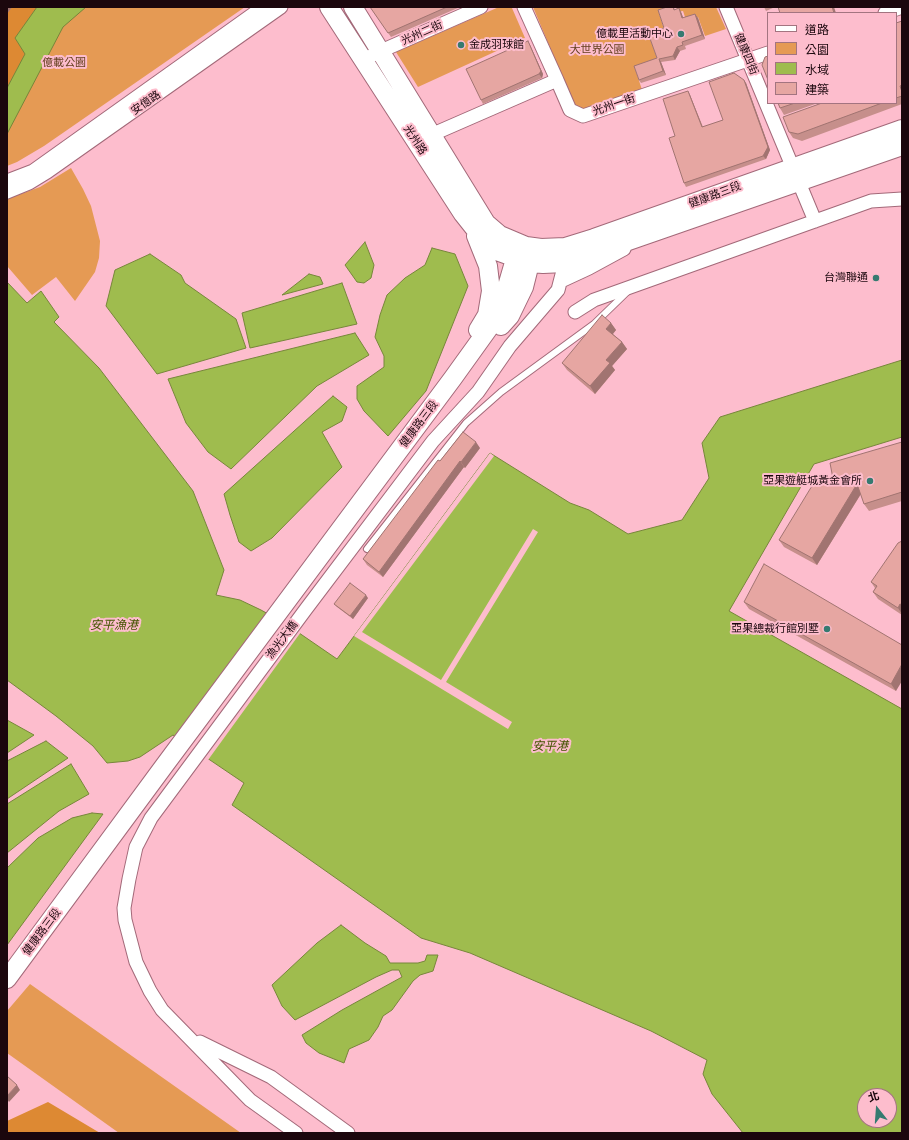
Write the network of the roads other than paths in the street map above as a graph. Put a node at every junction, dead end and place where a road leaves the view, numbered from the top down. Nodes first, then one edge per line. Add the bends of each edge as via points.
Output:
1 (263, 7) edge
2 (281, 7) edge
3 (329, 7) edge
4 (353, 7) edge
5 (481, 7) edge
6 (524, 7) edge
7 (726, 7) edge
8 (902, 7) edge
9 (888, 12) edge
10 (381, 51) junction
11 (767, 53) edge
12 (363, 60) junction
13 (748, 60) junction
14 (557, 80) junction
15 (767, 99) edge
16 (769, 104) edge
17 (902, 129) edge
18 (432, 134) junction
19 (416, 142) junction
20 (902, 146) edge
21 (796, 174) junction
22 (7, 181) edge
23 (7, 192) edge
24 (902, 199) edge
25 (462, 214) junction
26 (815, 221) junction
27 (657, 231) junction
28 (524, 256) junction
29 (565, 263) junction
30 (561, 281) junction
31 (633, 286) junction
32 (575, 312) dead end
33 (453, 378) junction
34 (386, 469) joint
35 (367, 549) dead end
36 (77, 885) joint
37 (7, 980) edge
38 (191, 1038) junction
39 (296, 1133) edge
40 (348, 1133) edge

1 - 22 street, 安億路 via 33,171
2 - 23 street, 安億路 via 48,172
3 - 12 street, 光州路
4 - 10 street, 光州路
5 - 10 street, 光州二街
6 - 14 street, 光州一街
7 - 13 street, 健康四街
8 - 9 street
10 - 12 street, 光州二街
10 - 18 street, 光州路
11 - 13 street, 光州一街
12 - 19 street, 光州路
13 - 14 street, 光州一街 via 583,116 570,110
13 - 15 street, 健康四街
14 - 18 street
16 - 21 street, 健康四街
17 - 21 street, 健康路三段
18 - 19 street
18 - 28 street, 光州路 via 486,223
19 - 25 street, 光州路
20 - 21 street, 健康路三段
21 - 26 street, 健康四街
21 - 27 street, 健康路三段
21 - 28 street, 健康路三段 via 565,247 541,248
24 - 26 street via 871,201
25 - 28 street, 光州路 via 494,250
25 - 33 street via 478,239 486,261 491,291 487,314
26 - 31 street
27 - 29 street, 健康路三段
27 - 30 street
28 - 29 street, 健康路三段 via 544,264
28 - 33 street, 健康路三段 via 499,314
29 - 30 street, 漁光大橋
30 - 38 street, 漁光大橋 via 558,290 510,346 478,392 433,441 306,609 151,818 136,847 124,908 132,949 150,991 162,1010
31 - 32 street via 594,300
31 - 35 lane via 594,324 501,392 466,423
33 - 34 street, 健康路三段
34 - 36 street, 漁光大橋
36 - 37 street, 健康路三段
38 - 39 street, 漁光大橋 via 250,1100
38 - 40 street via 271,1078

